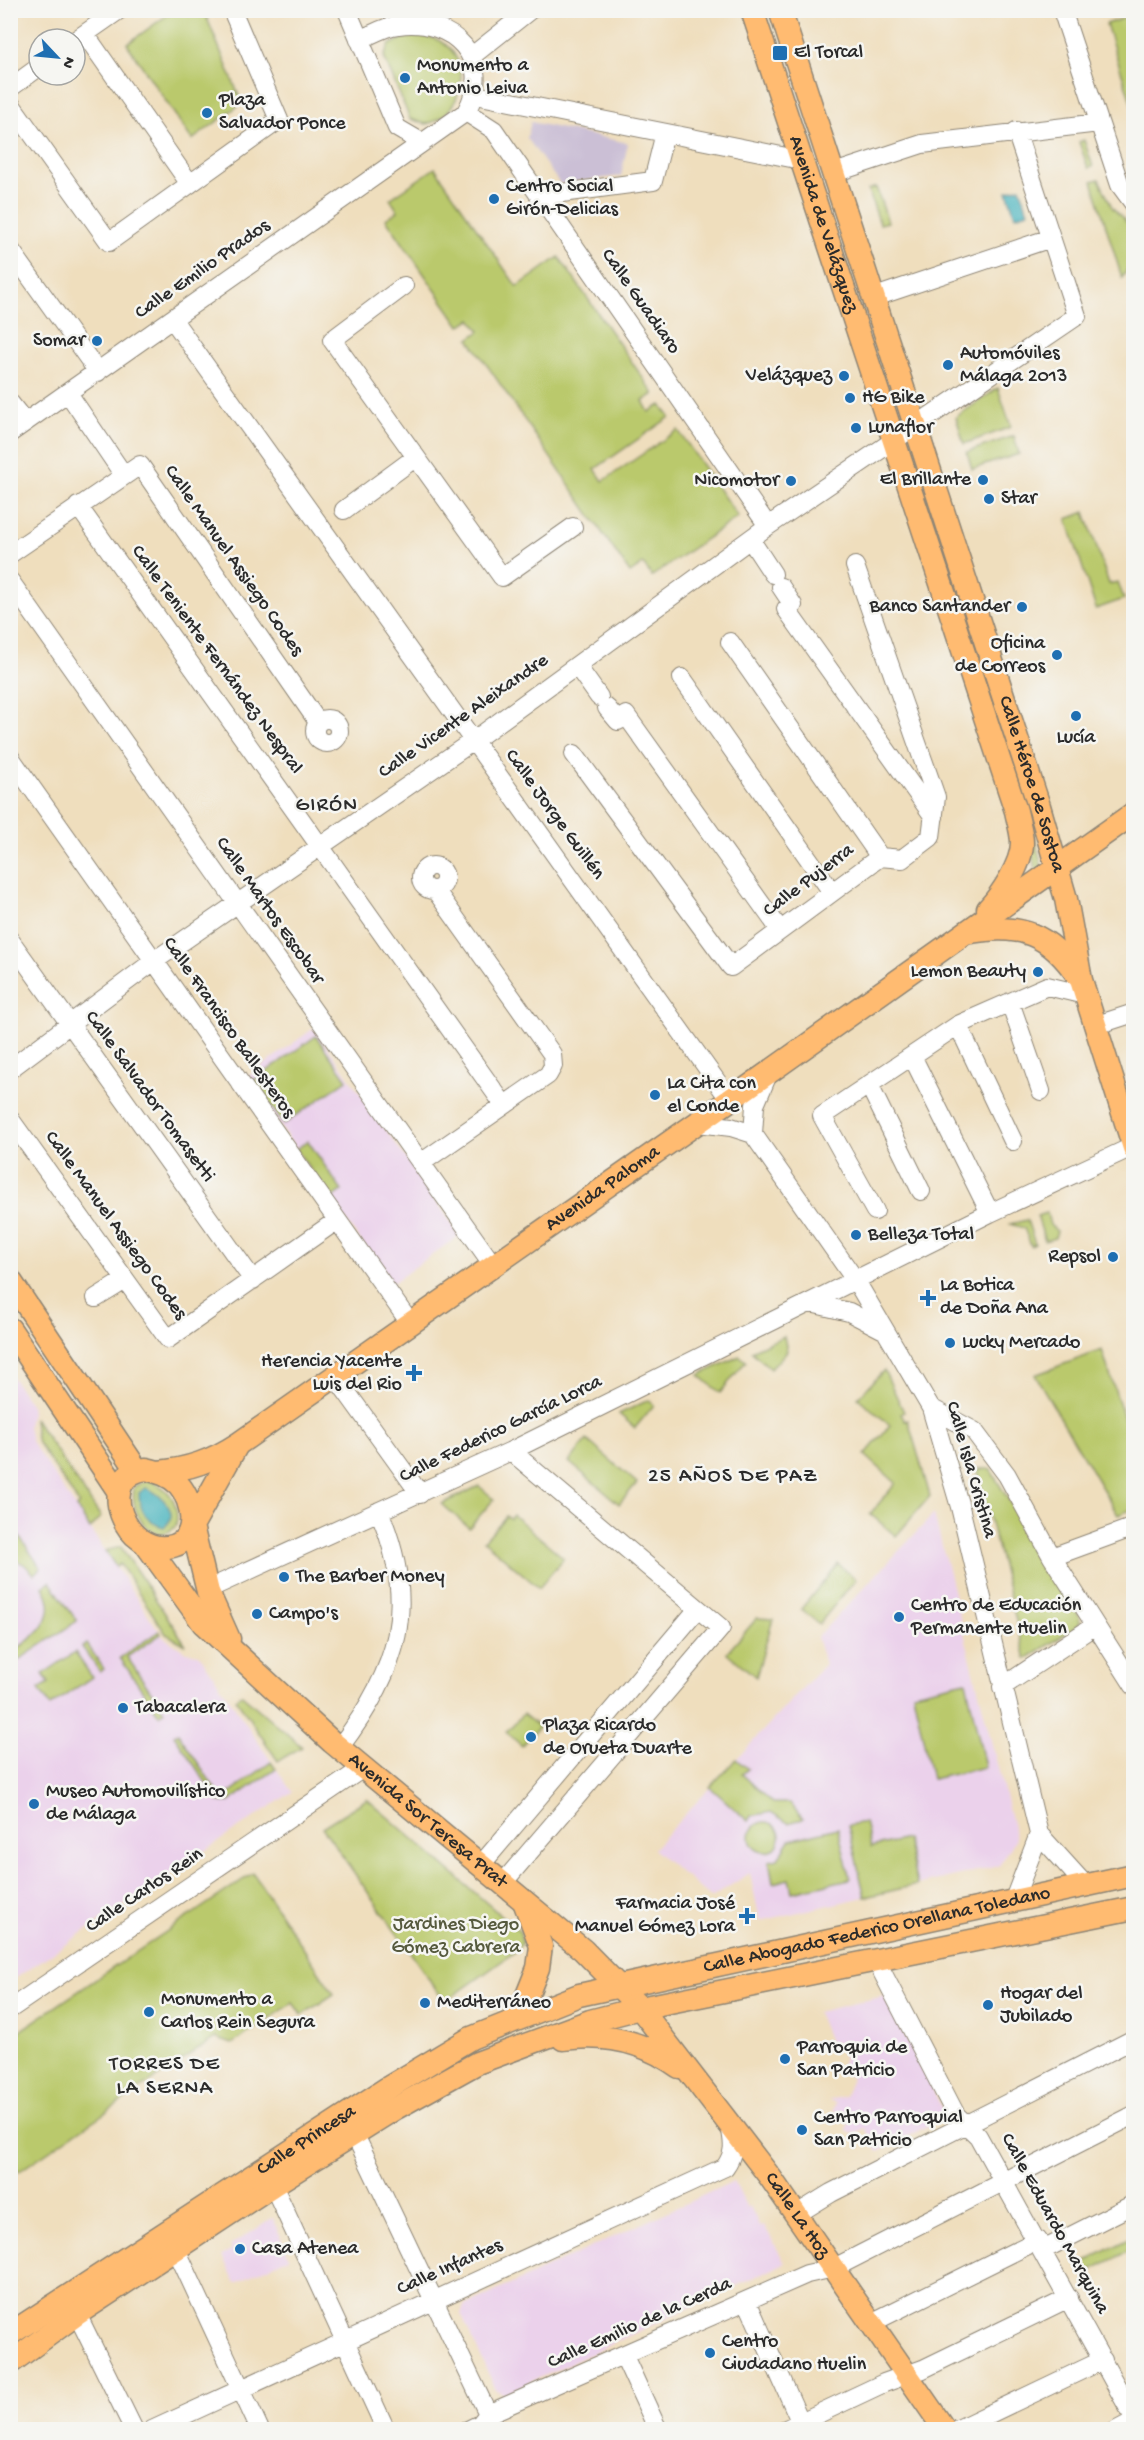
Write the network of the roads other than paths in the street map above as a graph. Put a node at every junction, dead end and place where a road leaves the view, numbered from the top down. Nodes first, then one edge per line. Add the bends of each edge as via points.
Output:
1 (119, 10) edge
2 (232, 10) edge
3 (347, 10) edge
4 (530, 10) edge
5 (752, 10) edge
6 (780, 10) edge
7 (1062, 10) edge
8 (435, 18) edge
9 (87, 33) edge
10 (359, 40) junction
11 (87, 47) edge
12 (472, 56) junction
13 (27, 75) edge
14 (10, 87) edge
15 (476, 95) junction
16 (10, 103) edge
17 (466, 112) junction
18 (1098, 123) junction
19 (1016, 131) junction
20 (665, 133) junction
21 (421, 142) junction
22 (801, 160) junction
23 (834, 173) junction
24 (190, 184) junction
25 (539, 196) junction
26 (1134, 204) edge
27 (1051, 238) junction
28 (10, 249) edge
29 (404, 286) dead end
30 (875, 297) junction
31 (173, 320) junction
32 (98, 372) junction
33 (68, 393) junction
34 (10, 403) edge
35 (916, 424) junction
36 (18, 428) edge
37 (894, 441) junction
38 (416, 456) junction
39 (123, 474) junction
40 (296, 492) junction
41 (78, 506) junction
42 (344, 510) junction
43 (768, 526) junction
44 (573, 527) dead end
45 (750, 539) junction
46 (10, 554) edge
47 (341, 555) junction
48 (855, 566) dead end
49 (10, 581) edge
50 (730, 642) dead end
51 (577, 666) junction
52 (682, 678) dead end
53 (318, 722) dead end
54 (473, 741) junction
55 (574, 754) dead end
56 (10, 757) edge
57 (1134, 813) edge
58 (934, 817) junction
59 (321, 844) junction
60 (1023, 844) joint
61 (880, 856) junction
62 (1058, 866) junction
63 (436, 891) dead end
64 (831, 892) junction
65 (237, 905) junction
66 (780, 930) junction
67 (967, 933) junction
68 (10, 940) edge
69 (154, 961) junction
70 (1083, 987) junction
71 (1010, 1002) junction
72 (1134, 1013) edge
73 (958, 1025) junction
74 (70, 1026) junction
75 (1094, 1026) junction
76 (912, 1056) junction
77 (10, 1069) edge
78 (769, 1072) junction
79 (869, 1085) junction
80 (1041, 1090) dead end
81 (730, 1100) junction
82 (504, 1105) junction
83 (10, 1119) edge
84 (698, 1123) junction
85 (753, 1134) junction
86 (1013, 1142) dead end
87 (1133, 1147) edge
88 (421, 1163) junction
89 (921, 1191) dead end
90 (875, 1211) dead end
91 (990, 1213) junction
92 (336, 1221) junction
93 (493, 1265) junction
94 (10, 1280) edge
95 (126, 1280) junction
96 (253, 1280) junction
97 (856, 1281) junction
98 (96, 1298) dead end
99 (811, 1304) junction
100 (410, 1323) junction
101 (10, 1329) edge
102 (885, 1331) junction
103 (335, 1376) junction
104 (931, 1408) junction
105 (238, 1444) junction
106 (511, 1451) junction
107 (147, 1471) junction
108 (119, 1492) junction
109 (420, 1494) junction
110 (379, 1511) junction
111 (192, 1526) junction
112 (1134, 1527) edge
113 (145, 1543) junction
114 (1052, 1557) junction
115 (208, 1592) junction
116 (697, 1610) junction
117 (1094, 1626) junction
118 (236, 1653) junction
119 (1134, 1686) edge
120 (1002, 1687) junction
121 (339, 1748) junction
122 (363, 1768) junction
123 (1039, 1834) junction
124 (480, 1866) junction
125 (1134, 1875) edge
126 (502, 1884) junction
127 (1087, 1887) junction
128 (525, 1902) junction
129 (1013, 1902) junction
130 (1130, 1909) edge
131 (877, 1962) junction
132 (621, 1986) junction
133 (640, 2008) junction
134 (10, 2009) edge
135 (518, 2018) junction
136 (1134, 2039) edge
137 (528, 2043) junction
138 (695, 2079) junction
139 (1134, 2115) edge
140 (730, 2124) junction
141 (967, 2126) junction
142 (355, 2134) junction
143 (269, 2176) junction
144 (1005, 2182) junction
145 (1134, 2204) edge
146 (796, 2214) junction
147 (1040, 2245) junction
148 (176, 2249) junction
149 (834, 2268) junction
150 (1069, 2298) junction
151 (435, 2301) junction
152 (747, 2301) junction
153 (77, 2314) junction
154 (871, 2323) junction
155 (10, 2334) edge
156 (345, 2340) junction
157 (624, 2356) junction
158 (1103, 2360) junction
159 (10, 2363) edge
160 (906, 2375) junction
161 (242, 2389) junction
162 (488, 2414) junction
163 (1134, 2420) edge
164 (796, 2427) edge
165 (134, 2430) edge
166 (152, 2430) edge
167 (260, 2430) edge
168 (386, 2430) edge
169 (468, 2430) edge
170 (658, 2430) edge
171 (945, 2430) edge
172 (956, 2430) edge
173 (1117, 2430) edge

1 - 9 street
2 - 24 street via 279,120
3 - 10 street
4 - 12 street
5 - 22 main road, Avenida de Velázquez
6 - 23 main road, Avenida de Velázquez
7 - 18 street
8 - 10 street via 397,25
8 - 12 street
10 - 21 street via 397,128
11 - 24 street
12 - 15 street
13 - 14 street
15 - 17 street
15 - 20 street
16 - 24 street via 109,242
17 - 21 street
17 - 25 street, Calle Guadiaro via 494,130
18 - 19 street
18 - 26 street via 1120,185
19 - 23 street via 922,144
19 - 27 street
20 - 22 street
20 - 25 street via 653,181
21 - 31 street, Calle Emilio Prados
22 - 37 main road, Avenida de Velázquez
23 - 30 main road, Avenida de Velázquez
25 - 43 street, Calle Guadiaro
27 - 30 street
27 - 35 street, Calle Vicente Aleixandre via 1077,316
28 - 32 street
29 - 38 street via 332,340
30 - 35 main road, Avenida de Velázquez
31 - 32 street, Calle Emilio Prados
31 - 40 street, Calle Jorge Guillén
32 - 33 street, Calle Emilio Prados
33 - 36 street, Calle Emilio Prados
33 - 39 street
34 - 36 street
35 - 37 street, Calle Vicente Aleixandre
35 - 62 main road, Calle Héroe de Sostoa
37 - 43 street, Calle Vicente Aleixandre
37 - 60 main road, Calle Héroe de Sostoa via 1016,811
38 - 42 street
38 - 44 street via 502,577
39 - 41 street
39 - 53 street, Calle Manuel Assiego Codes via 140,465
40 - 42 street, Calle Jorge Guillén via 314,506
40 - 47 street, Calle Jorge Guillén
41 - 46 street
41 - 59 street, Calle Teniente Fernández Nespral
42 - 47 street, Calle Jorge Guillén via 335,533
43 - 45 street, Calle Vicente Aleixandre
45 - 51 street, Calle Vicente Aleixandre
45 - 58 street via 793,604 786,609
47 - 54 street, Calle Jorge Guillén
48 - 58 street, Calle Pujerra via 936,797
49 - 65 street, Calle Martos Escobar
50 - 61 street
51 - 54 street, Calle Vicente Aleixandre
51 - 66 street via 618,721 626,715
52 - 64 street
54 - 59 street, Calle Vicente Aleixandre
54 - 81 street, Calle Jorge Guillén
55 - 66 street, Calle Pujerra via 731,967
56 - 69 street, Calle Francisco Ballesteros
57 - 62 main road, Avenida Paloma
58 - 61 street, Calle Pujerra via 931,837 902,859
59 - 65 street, Calle Vicente Aleixandre
59 - 82 street, Calle Teniente Fernández Nespral
60 - 67 main road, Avenida Paloma via 999,897
61 - 64 street, Calle Pujerra
62 - 67 main road, Avenida Paloma
62 - 70 main road, Calle Héroe de Sostoa
63 - 82 street via 552,1054 553,1066 548,1075
64 - 66 street, Calle Pujerra
65 - 69 street, Calle Vicente Aleixandre
65 - 88 street, Calle Martos Escobar
67 - 70 main road, Avenida Paloma via 1014,928 1033,934 1067,959
67 - 78 main road, Avenida Paloma
68 - 74 street, Calle Salvador Tomasetti
69 - 74 street, Calle Vicente Aleixandre
69 - 92 street, Calle Francisco Ballesteros
70 - 71 street via 1047,986
70 - 75 main road, Calle Héroe de Sostoa
71 - 73 street
71 - 80 street
72 - 75 street
73 - 76 street
73 - 86 street
74 - 77 street, Calle Vicente Aleixandre
74 - 96 street, Calle Salvador Tomasetti
75 - 87 main road, Calle Héroe de Sostoa
76 - 79 street
76 - 91 street
78 - 81 main road, Avenida Paloma
78 - 85 street via 755,1105
79 - 89 street
79 - 90 street via 822,1116
81 - 84 main road, Avenida Paloma
82 - 88 street
83 - 95 street, Calle Manuel Assiego Codes
84 - 85 street via 731,1126
84 - 93 main road, Avenida Paloma
85 - 97 street
87 - 91 street, Calle Federico García Lorca
88 - 93 street, Calle Martos Escobar
91 - 97 street, Calle Federico García Lorca
92 - 96 street, Calle Manuel Assiego Codes
92 - 100 street, Calle Francisco Ballesteros
93 - 100 main road, Avenida Paloma
94 - 107 main road
95 - 96 street, Calle Manuel Assiego Codes via 168,1339
95 - 98 street
97 - 99 street, Calle Federico García Lorca
97 - 102 street, Calle Isla Cristina
99 - 102 street via 849,1312
99 - 106 street, Calle Federico García Lorca
100 - 103 main road, Avenida Paloma
101 - 108 main road
102 - 104 street, Calle Isla Cristina
103 - 105 main road, Avenida Paloma
103 - 109 street
104 - 114 street via 974,1431 1007,1475
104 - 120 street, Calle Isla Cristina via 960,1507
105 - 107 main road, Avenida Paloma via 192,1467
105 - 111 main road, Avenida Paloma
106 - 109 street, Calle Federico García Lorca
106 - 116 street
107 - 108 main road via 125,1478
107 - 111 main road via 179,1485 191,1509
108 - 113 main road via 124,1522
109 - 110 street, Calle Federico García Lorca
110 - 115 street, Calle Federico García Lorca
110 - 121 street via 389,1536 400,1600 399,1632 380,1687
111 - 113 main road via 185,1539 176,1545 154,1547
111 - 115 main road, Avenida Sor Teresa Prat
112 - 114 street
113 - 118 main road, Avenida Sor Teresa Prat via 203,1623
114 - 117 street
115 - 118 main road, Avenida Sor Teresa Prat
116 - 124 street
116 - 126 street via 721,1628
117 - 119 street
117 - 120 street
118 - 121 main road, Avenida Sor Teresa Prat
120 - 123 street, Calle Isla Cristina
121 - 122 main road, Avenida Sor Teresa Prat
122 - 124 main road, Avenida Sor Teresa Prat
122 - 134 street, Calle Carlos Rein
123 - 127 street, Calle Isla Cristina
123 - 129 street
124 - 126 main road, Avenida Sor Teresa Prat
125 - 127 main road, Calle Abogado Federico Orellana Toledano
126 - 128 main road, Avenida Sor Teresa Prat
127 - 129 main road, Calle Abogado Federico Orellana Toledano
127 - 130 main road
128 - 132 main road, Avenida Sor Teresa Prat
128 - 135 main road via 541,1946 538,1968
129 - 132 main road, Calle Abogado Federico Orellana Toledano
130 - 131 main road, Calle Abogado Federico Orellana Toledano
131 - 133 main road, Calle Abogado Federico Orellana Toledano
131 - 141 street, Calle Eduardo Marquina via 956,2115
132 - 133 main road, Avenida Sor Teresa Prat
132 - 135 main road, Calle Princesa via 579,1995
133 - 137 main road, Calle Princesa
133 - 138 main road, Calle La Hoz
135 - 143 main road, Calle Princesa via 471,2038 386,2088
136 - 141 street
137 - 138 main road via 580,2036 614,2037 645,2047
137 - 142 main road, Calle Princesa via 477,2063
138 - 140 main road, Calle La Hoz
139 - 144 street, Calle Emilio de la Cerda
140 - 146 main road, Calle La Hoz
140 - 151 street, Calle Infantes via 734,2148 725,2167
141 - 144 street, Calle Eduardo Marquina via 978,2136
141 - 146 street
142 - 143 main road, Calle Princesa via 314,2159
142 - 151 street
143 - 148 main road, Calle Princesa
143 - 155 main road, Calle Princesa
143 - 156 street
144 - 147 street, Calle Eduardo Marquina
144 - 149 street, Calle Emilio de la Cerda
145 - 147 street
146 - 149 main road, Calle La Hoz
147 - 150 street, Calle Eduardo Marquina
147 - 154 street
148 - 153 main road, Calle Princesa
148 - 161 street
149 - 152 street, Calle Emilio de la Cerda via 807,2274
149 - 154 main road, Calle La Hoz
150 - 158 street, Calle Eduardo Marquina
150 - 160 street
151 - 156 street, Calle Infantes
151 - 162 street
152 - 157 street, Calle Emilio de la Cerda
152 - 164 street
153 - 159 main road, Calle Princesa
153 - 165 street
154 - 160 main road, Calle La Hoz
156 - 161 street, Calle Infantes
156 - 168 street
157 - 162 street, Calle Emilio de la Cerda
157 - 170 street
158 - 163 street, Calle Eduardo Marquina
158 - 172 street
160 - 164 street
160 - 171 main road, Calle La Hoz
161 - 166 street, Calle Infantes
161 - 167 street
162 - 169 street, Calle Emilio de la Cerda
163 - 173 street

